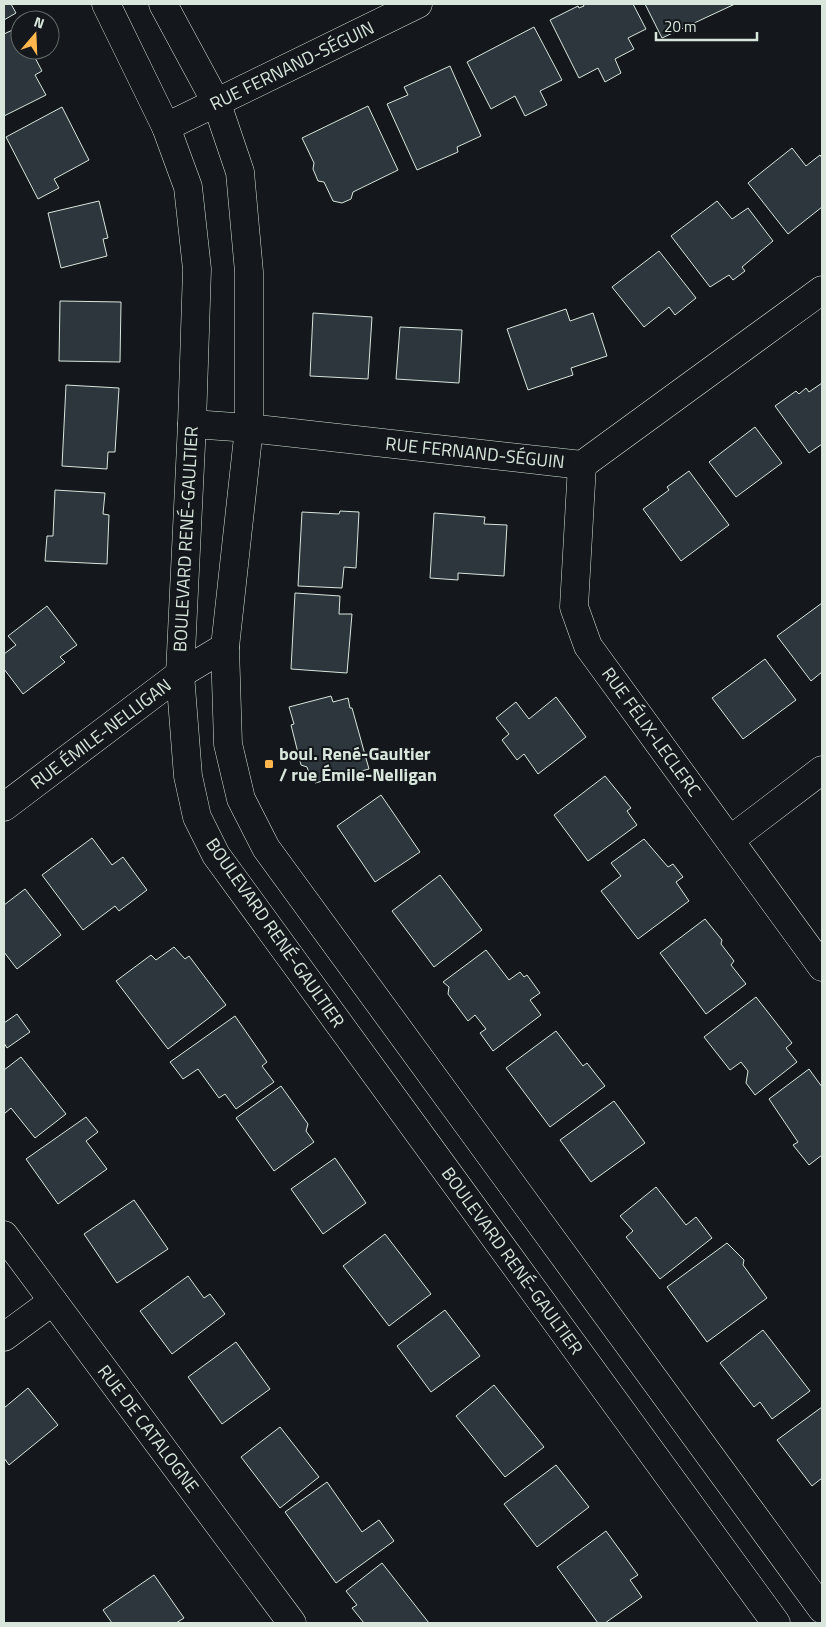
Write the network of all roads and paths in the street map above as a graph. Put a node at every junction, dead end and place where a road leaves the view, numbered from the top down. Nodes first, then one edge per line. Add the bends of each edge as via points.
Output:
1 (106, 4) edge
2 (163, 4) edge
3 (418, 4) edge
4 (217, 104) junction
5 (166, 127) junction
6 (822, 290) edge
7 (192, 424) junction
8 (249, 428) junction
9 (582, 465) junction
10 (224, 646) junction
11 (180, 674) junction
12 (822, 770) edge
13 (4, 807) edge
14 (730, 840) junction
15 (822, 967) edge
16 (4, 1235) edge
17 (53, 1302) junction
18 (4, 1337) edge
19 (822, 1609) edge
20 (292, 1623) edge
21 (776, 1623) edge

1 - 5 street, BOULEVARD RENÉ-GAULTIER
2 - 4 street
3 - 4 street, RUE FERNAND-SÉGUIN
4 - 5 street, RUE FERNAND-SÉGUIN
4 - 8 street via 240,172 249,272
5 - 7 street, BOULEVARD RENÉ-GAULTIER via 188,187 197,269
6 - 9 street, RUE FERNAND-SÉGUIN
7 - 8 street, RUE FERNAND-SÉGUIN
7 - 11 street, BOULEVARD RENÉ-GAULTIER
8 - 9 street, RUE FERNAND-SÉGUIN
8 - 10 street
9 - 14 street, RUE FÉLIX-LECLERC via 574,607 588,646
10 - 11 street, RUE ÉMILE-NELLIGAN
10 - 19 street via 228,744 241,799 266,848
11 - 13 street, RUE ÉMILE-NELLIGAN
11 - 21 street, BOULEVARD RENÉ-GAULTIER via 188,776 197,817 216,855
12 - 14 street
14 - 15 street, RUE FÉLIX-LECLERC
16 - 17 street, RUE DE CATALOGNE
17 - 18 street
17 - 20 street, RUE DE CATALOGNE

